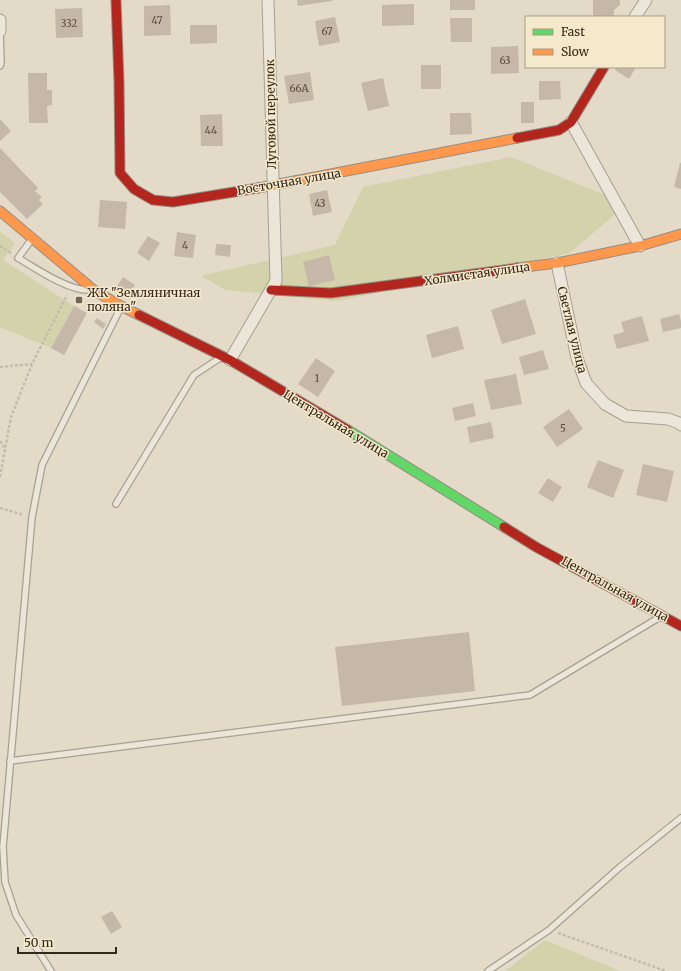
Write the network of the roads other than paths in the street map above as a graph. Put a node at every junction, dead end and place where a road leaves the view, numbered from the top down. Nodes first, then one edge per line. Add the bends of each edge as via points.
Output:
1 (116, 0) edge
2 (268, 0) edge
3 (646, 0) edge
4 (636, 16) edge
5 (0, 20) edge
6 (0, 31) edge
7 (0, 66) edge
8 (603, 68) edge
9 (570, 122) junction
10 (273, 185) junction
11 (0, 211) edge
12 (681, 234) edge
13 (32, 238) junction
14 (640, 246) junction
15 (557, 263) junction
16 (271, 290) junction
17 (95, 291) junction
18 (121, 306) junction
19 (226, 358) junction
20 (681, 425) edge
21 (116, 504) dead end
22 (662, 616) junction
23 (681, 626) edge
24 (10, 761) junction
25 (681, 818) edge
26 (51, 971) edge
27 (488, 971) edge

1 - 10 street, Восточная улица via 120,173 134,189 153,200 173,202
2 - 10 street, Луговой переулок
3 - 4 street
5 - 6 street
6 - 7 lane
8 - 9 street
9 - 10 street, Восточная улица via 559,130
9 - 14 street
10 - 16 street, Луговой переулок via 276,281
11 - 13 street, Центральная улица
12 - 14 street, Холмистая улица
13 - 17 street, Центральная улица
13 - 17 lane via 18,258 71,287
14 - 15 street, Холмистая улица
15 - 16 street, Холмистая улица via 331,293
15 - 20 street, Светлая улица via 577,358 586,383 605,404 626,416 668,419
16 - 19 street, Луговой переулок
17 - 18 street, Центральная улица
18 - 19 street, Центральная улица
18 - 24 lane via 42,465 32,517
19 - 21 lane via 194,375
19 - 22 street, Центральная улица via 536,546
22 - 23 street, Центральная улица
22 - 24 lane via 530,695
24 - 26 lane via 3,847 5,882 16,915
25 - 27 lane via 620,866 549,930

